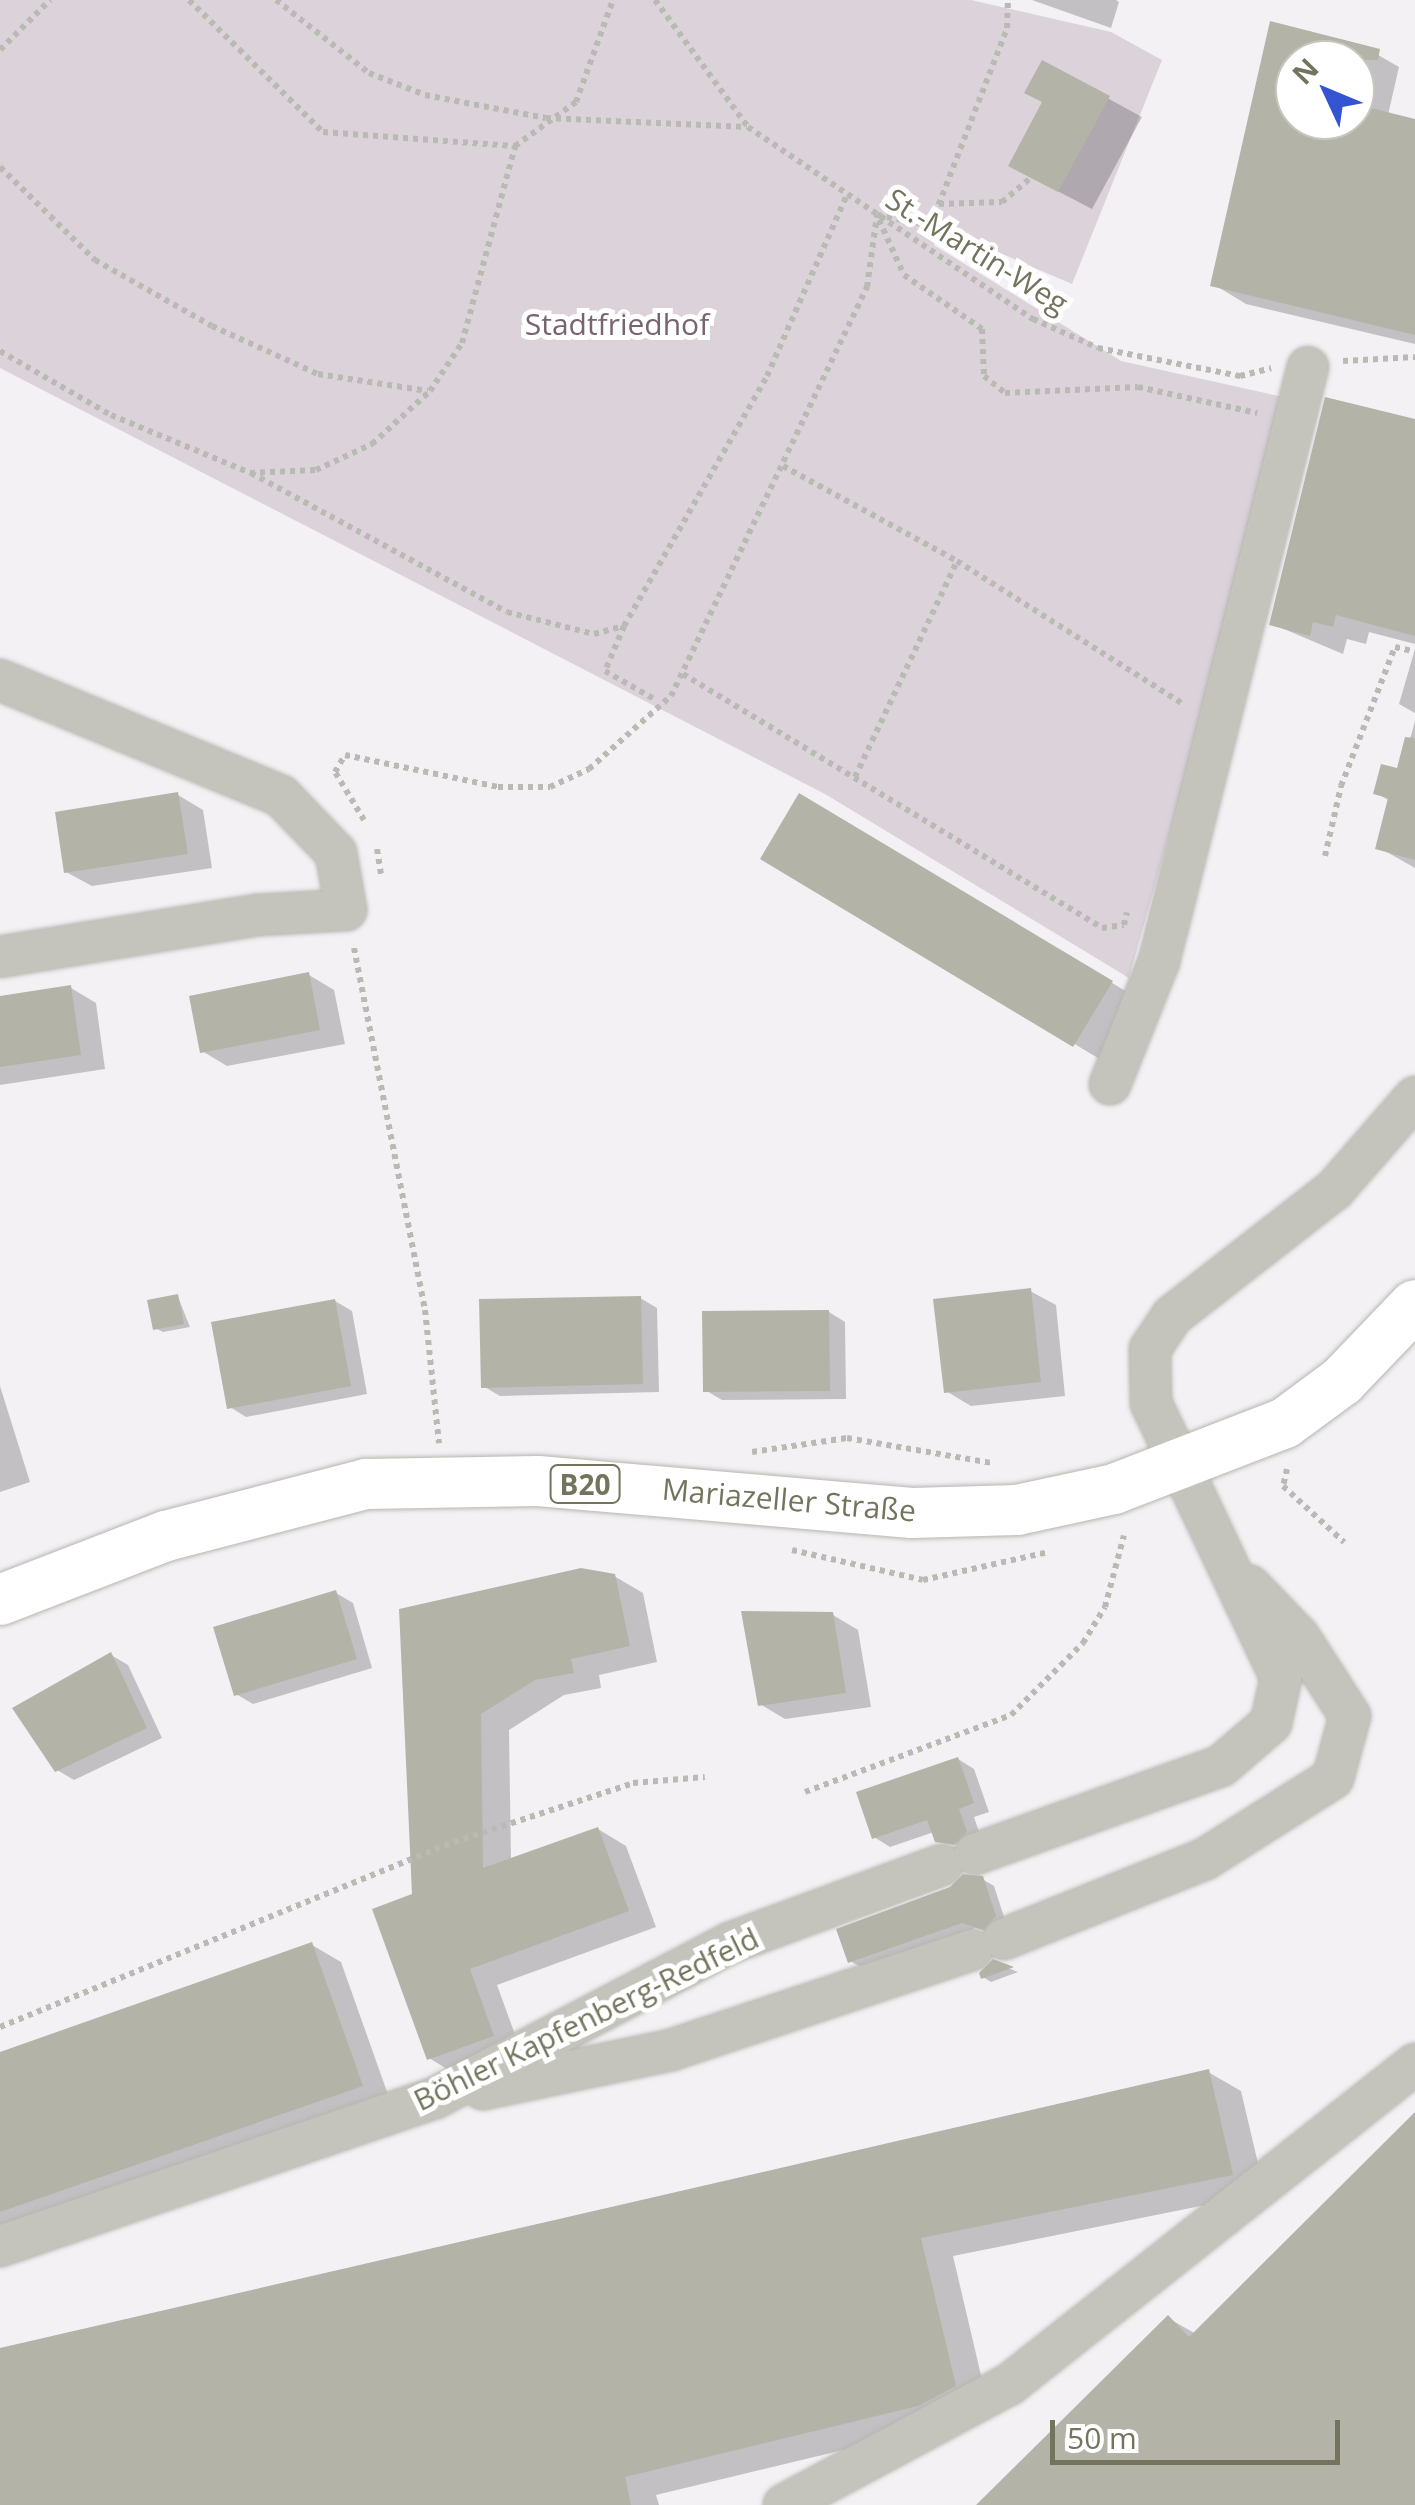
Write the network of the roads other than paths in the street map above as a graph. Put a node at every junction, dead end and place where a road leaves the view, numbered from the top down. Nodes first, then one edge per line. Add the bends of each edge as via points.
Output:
1 (1287, 372) road end
2 (0, 680) edge
3 (0, 957) edge
4 (1110, 1084) dead end
5 (1415, 1097) edge
6 (1415, 1305) edge
7 (1181, 1467) junction
8 (1230, 1564) junction
9 (0, 1600) edge
10 (1415, 2064) edge
11 (435, 2098) junction
12 (0, 2246) edge
13 (784, 2505) edge

1 - 4 street via 1159,961
2 - 3 street via 281,796 336,853 346,910 258,915
5 - 7 street, Böhler Kapfenberg-Redfeld via 1334,1190 1172,1316 1150,1349 1151,1403
6 - 7 main road, Mariazeller Straße / B20 via 1342,1381 1285,1423
7 - 8 street, Böhler Kapfenberg-Redfeld
7 - 9 main road, Mariazeller Straße / B20 via 1018,1510 912,1513 440,1450
8 - 11 street, Böhler Kapfenberg-Redfeld via 1281,1678 1281,1699 1257,1740 1221,1766 730,1943
8 - 11 street via 1342,1700 1346,1757 1333,1778 1204,1859 988,1944 671,2050
10 - 13 street via 1010,2384
11 - 12 street, Böhler Kapfenberg-Redfeld

